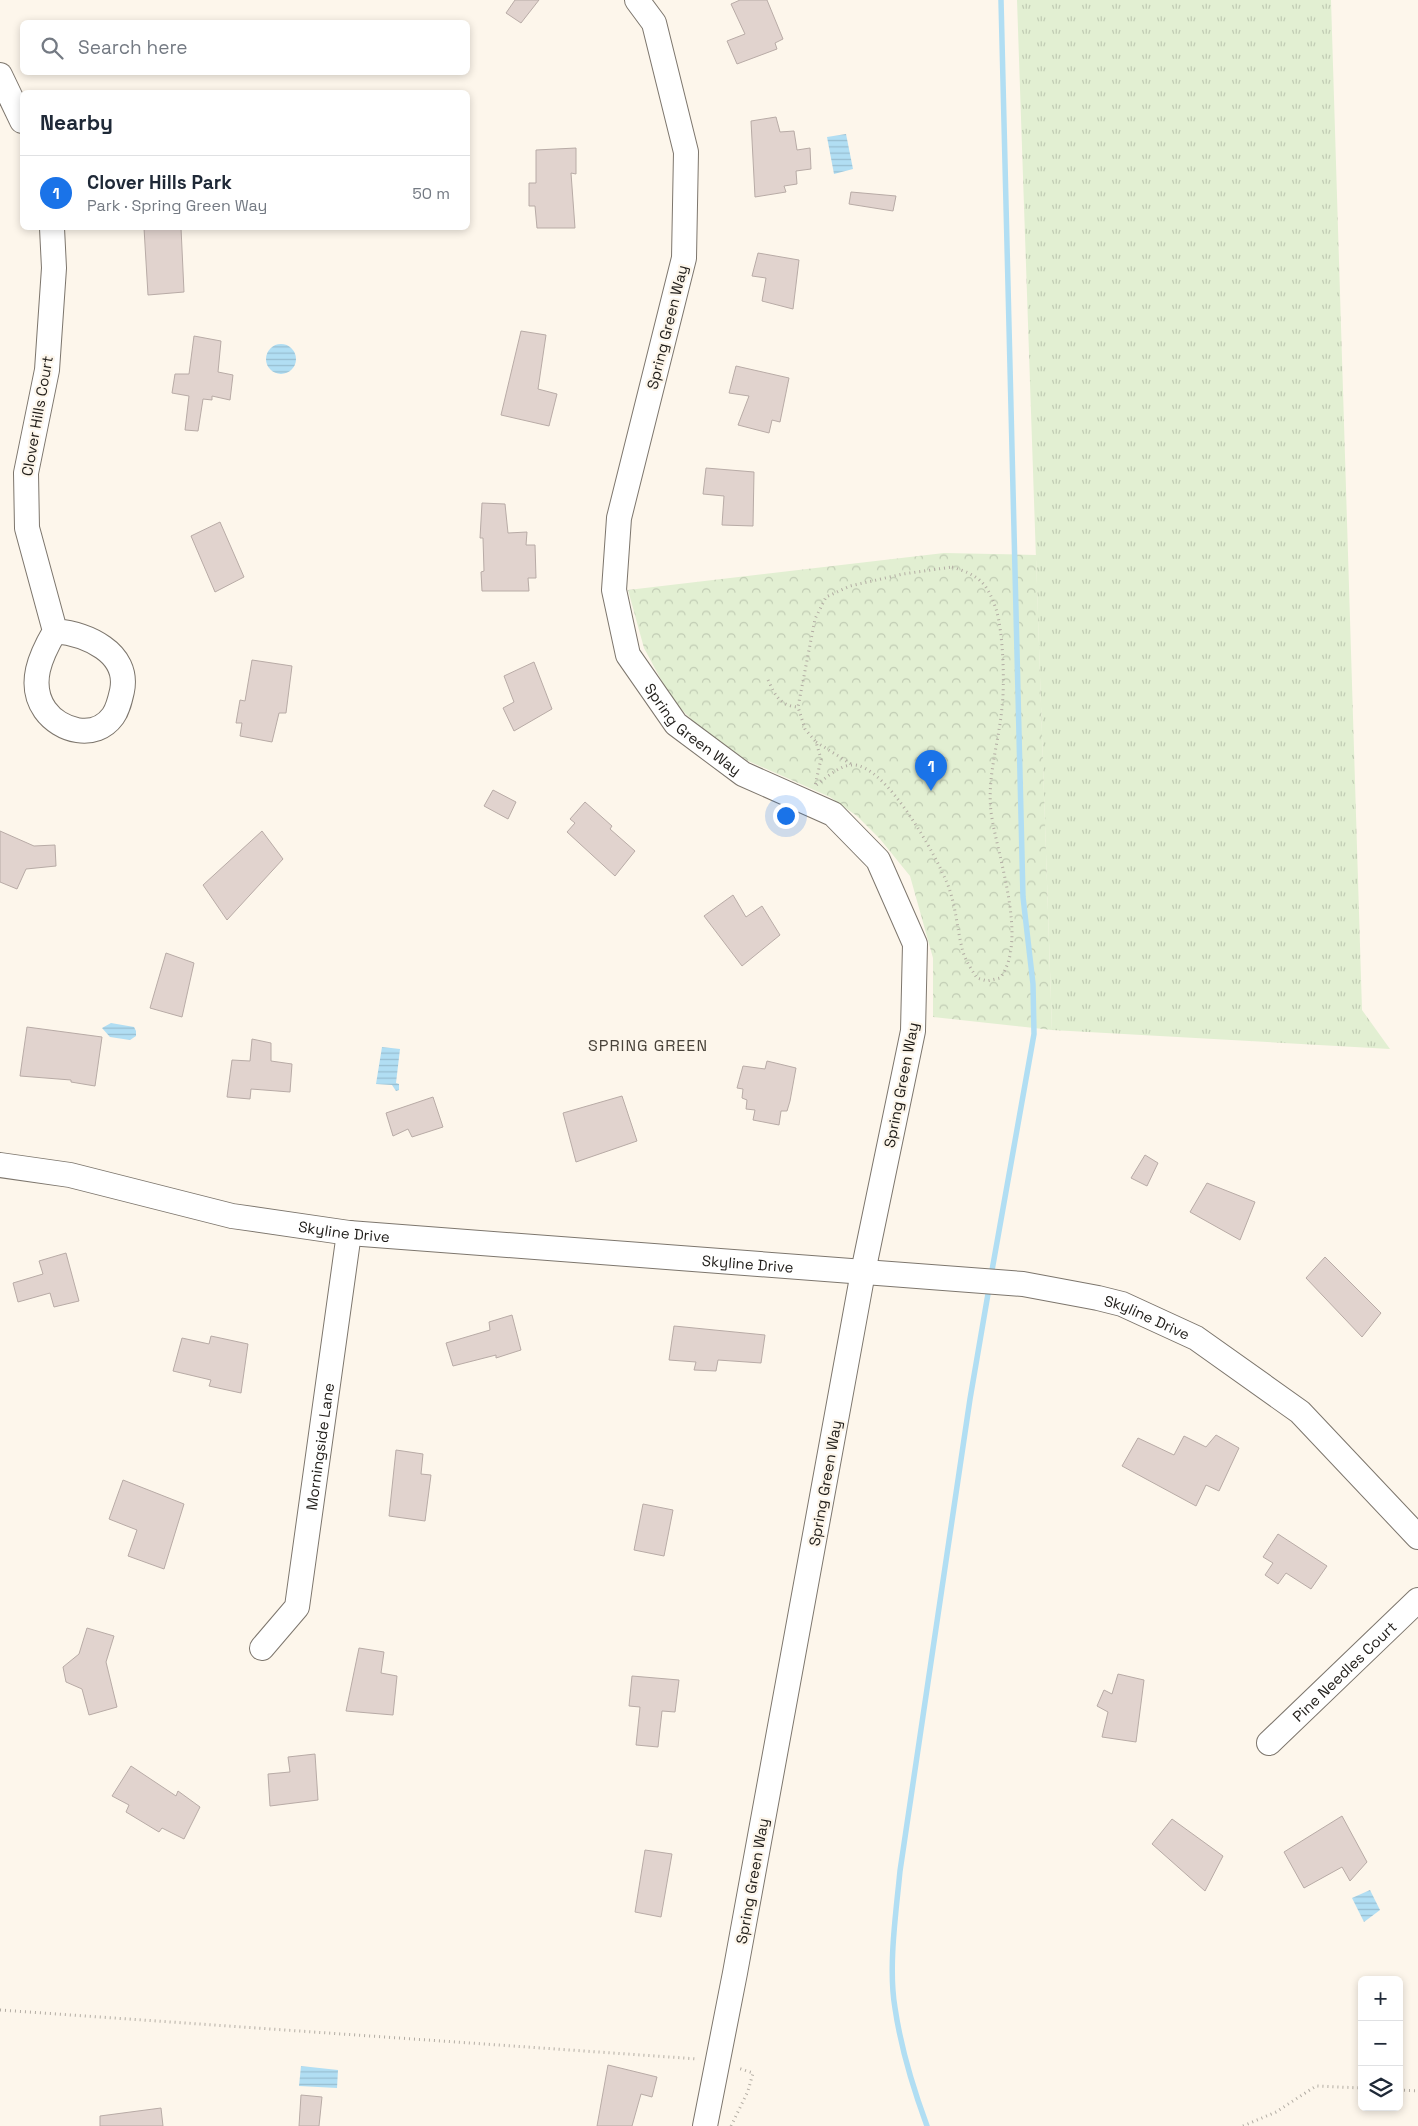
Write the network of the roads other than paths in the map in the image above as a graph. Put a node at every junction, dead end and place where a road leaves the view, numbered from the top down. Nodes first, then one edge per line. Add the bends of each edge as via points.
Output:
1 (637, 0) edge
2 (1, 78) edge
3 (20, 118) edge
4 (52, 230) edge
5 (55, 631) dead end
6 (0, 1165) edge
7 (349, 1233) junction
8 (864, 1272) junction
9 (1418, 1536) edge
10 (1418, 1600) edge
11 (262, 1648) dead end
12 (1269, 1743) dead end
13 (705, 2126) edge

1 - 8 street, Spring Green Way via 654,23 686,152 684,258 619,518 614,590 628,655 676,724 743,774 833,814 878,860 915,944 913,1031
2 - 3 street
4 - 5 street, Clover Hills Court via 54,268 47,370 26,473 27,528
6 - 7 street, Skyline Drive via 70,1175 232,1216
7 - 8 street, Skyline Drive
7 - 11 street, Morningside Lane via 297,1607
8 - 9 street, Skyline Drive via 1023,1284 1122,1304 1196,1338 1300,1412
8 - 13 street, Spring Green Way
10 - 12 street, Pine Needles Court

